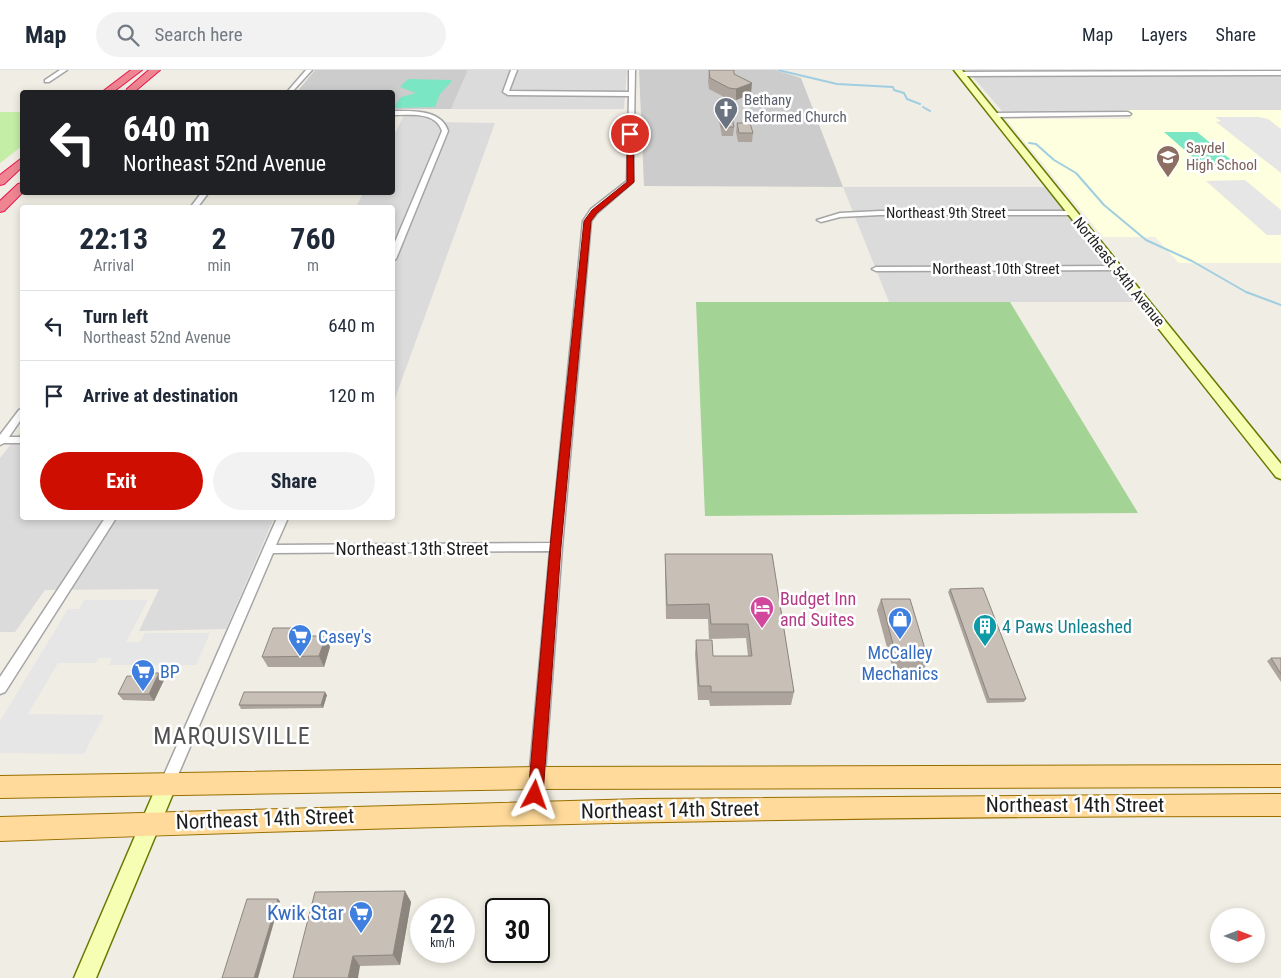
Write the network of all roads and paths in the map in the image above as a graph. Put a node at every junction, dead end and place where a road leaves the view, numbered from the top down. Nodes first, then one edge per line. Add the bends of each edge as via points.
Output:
1 (64, 70) edge
2 (135, 70) edge
3 (157, 70) edge
4 (309, 70) edge
5 (514, 70) edge
6 (632, 70) edge
7 (959, 72) edge
8 (1169, 72) edge
9 (1281, 74) edge
10 (47, 82) dead end
11 (110, 90) edge
12 (130, 90) edge
13 (291, 90) edge
14 (631, 94) junction
15 (395, 113) edge
16 (1128, 114) dead end
17 (994, 115) junction
18 (20, 160) edge
19 (20, 161) edge
20 (0, 175) edge
21 (0, 181) edge
22 (20, 181) edge
23 (20, 189) edge
24 (204, 195) edge
25 (0, 199) edge
26 (195, 205) edge
27 (0, 208) edge
28 (1072, 213) junction
29 (821, 220) dead end
30 (395, 252) edge
31 (1116, 268) junction
32 (876, 269) dead end
33 (20, 415) edge
34 (20, 440) edge
35 (1, 441) edge
36 (1281, 474) edge
37 (109, 520) edge
38 (281, 520) edge
39 (556, 547) junction
40 (269, 548) junction
41 (0, 688) edge
42 (1281, 776) edge
43 (536, 778) junction
44 (167, 784) junction
45 (0, 787) edge
46 (1281, 805) edge
47 (534, 812) junction
48 (151, 823) junction
49 (0, 829) edge
50 (85, 978) edge

1 - 10 street
2 - 11 highway
3 - 12 highway
4 - 13 street
5 - 14 street via 508,93
6 - 14 street
7 - 8 street
7 - 17 main road, Northeast 54th Avenue
8 - 9 street
14 - 39 street via 630,182 594,211 587,221
15 - 30 street via 438,119 446,131
16 - 17 street
17 - 28 main road, Northeast 54th Avenue
18 - 20 highway
19 - 21 highway
22 - 25 highway
23 - 27 highway
24 - 26 street
28 - 29 street, Northeast 9th Street via 871,213
28 - 31 main road, Northeast 54th Avenue
31 - 32 street, Northeast 10th Street
31 - 36 main road, Northeast 54th Avenue
33 - 35 street
34 - 35 street
37 - 41 street
38 - 40 street
39 - 40 street, Northeast 13th Street
39 - 43 street
40 - 44 street
42 - 43 main road, Northeast 14th Street
43 - 44 main road, Northeast 14th Street
43 - 47 street
44 - 45 main road, Northeast 14th Street
44 - 48 main road
46 - 47 main road, Northeast 14th Street
47 - 48 main road, Northeast 14th Street
48 - 49 main road, Northeast 14th Street
48 - 50 main road

